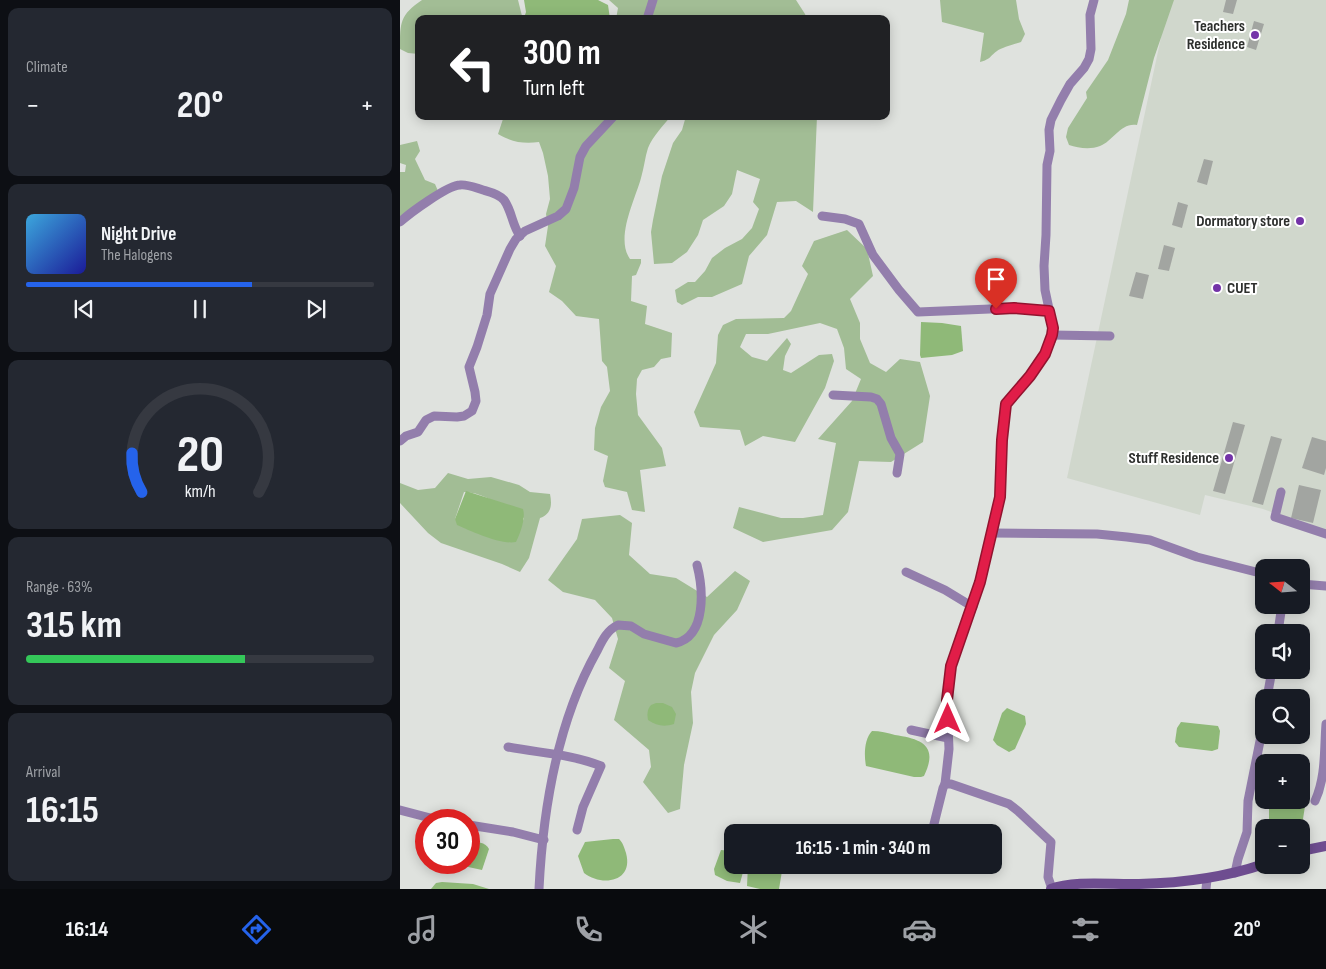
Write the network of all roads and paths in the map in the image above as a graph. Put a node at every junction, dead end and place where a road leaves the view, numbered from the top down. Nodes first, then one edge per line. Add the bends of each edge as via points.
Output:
1 (653, 0) edge
2 (1094, 0) edge
3 (648, 15) edge
4 (610, 120) edge
5 (822, 216) dead end
6 (400, 222) edge
7 (520, 236) junction
8 (1049, 311) junction
9 (1052, 335) junction
10 (1110, 336) dead end
11 (833, 395) dead end
12 (400, 441) edge
13 (897, 473) dead end
14 (1282, 492) dead end
15 (992, 533) junction
16 (1326, 534) edge
17 (697, 565) dead end
18 (906, 572) dead end
19 (1255, 572) edge
20 (1310, 585) edge
21 (1326, 586) edge
22 (973, 607) junction
23 (1326, 724) edge
24 (911, 730) dead end
25 (948, 738) junction
26 (1259, 744) edge
27 (508, 747) dead end
28 (558, 754) junction
29 (945, 784) junction
30 (1315, 801) dead end
31 (400, 810) edge
32 (415, 814) edge
33 (934, 824) edge
34 (480, 827) edge
35 (577, 830) dead end
36 (544, 840) junction
37 (1326, 846) edge
38 (1310, 849) edge
39 (1255, 867) edge
40 (1235, 873) junction
41 (1207, 884) edge
42 (539, 889) edge
43 (1052, 889) edge

1 - 3 street
2 - 8 street via 1090,15 1089,59 1070,84 1049,130 1044,266
4 - 7 street via 580,157 566,209
5 - 8 street via 859,224 873,255 918,312 1014,308
6 - 7 street via 425,203 460,184 500,197
7 - 12 street via 510,249 490,294 488,315 469,367 475,406 464,416 434,416 426,420 418,432
8 - 9 street
9 - 10 street
9 - 15 street via 1045,354 1006,404 1000,497
11 - 13 street via 871,397 882,404 891,438 900,454
14 - 16 street via 1275,517
15 - 19 street via 1127,536
15 - 22 street
17 - 28 street via 700,612 696,630 676,643 644,634 631,626 618,625 610,630 587,668
18 - 22 street
20 - 21 street
22 - 25 street via 951,666 947,700
23 - 30 street via 1322,776
24 - 25 street
25 - 29 street
26 - 40 street via 1248,801 1247,832
27 - 28 street
28 - 35 street via 601,766
28 - 36 street
29 - 33 street
29 - 43 street via 1009,804 1050,842 1048,877
31 - 32 street
34 - 36 street
36 - 42 street
37 - 38 main road
39 - 40 main road
40 - 41 main road
41 - 43 main road via 1069,884

